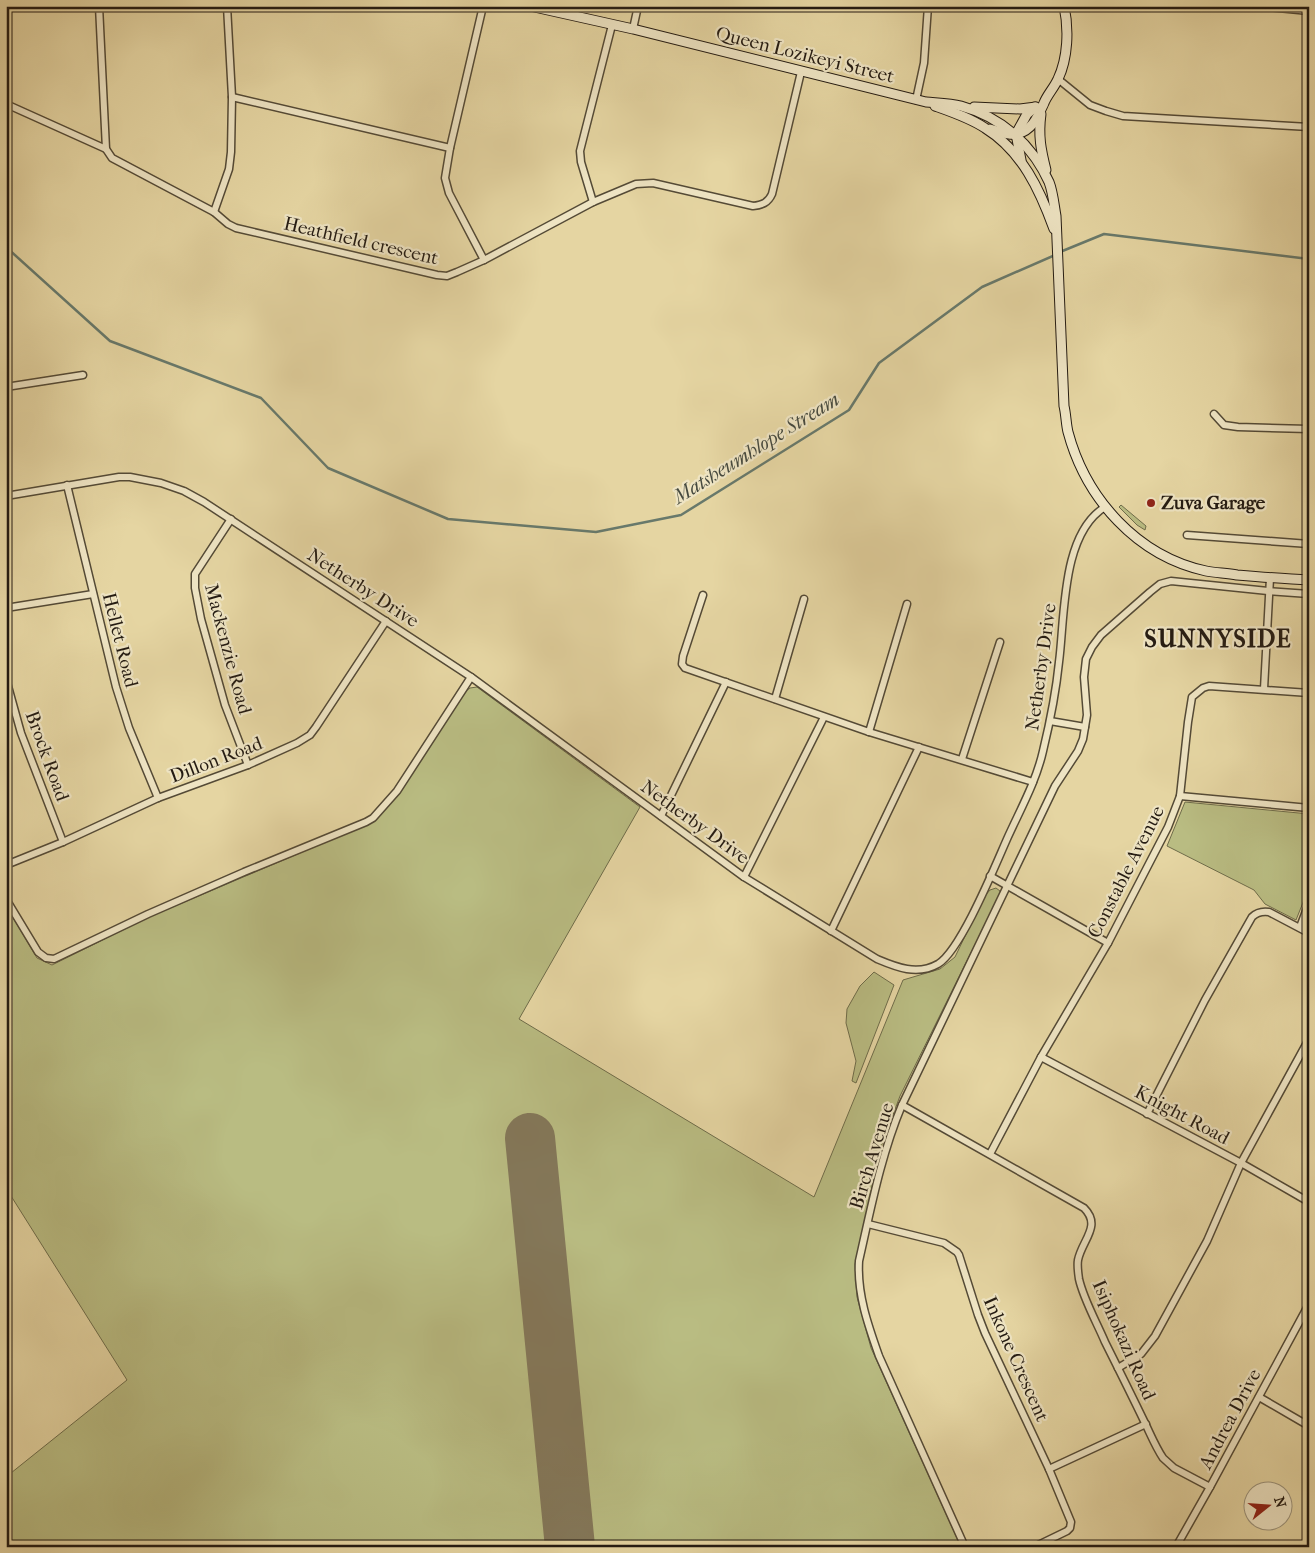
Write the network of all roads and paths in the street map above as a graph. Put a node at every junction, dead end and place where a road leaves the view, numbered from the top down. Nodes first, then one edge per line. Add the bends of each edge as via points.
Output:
1 (99, 6) edge
2 (227, 6) edge
3 (483, 6) edge
4 (530, 6) edge
5 (638, 6) edge
6 (928, 6) edge
7 (1064, 6) edge
8 (1256, 6) edge
9 (1309, 11) edge
10 (612, 25) junction
11 (633, 29) junction
12 (801, 72) junction
13 (1058, 79) junction
14 (232, 97) junction
15 (916, 100) junction
16 (926, 102) junction
17 (6, 104) edge
18 (959, 105) junction
19 (1040, 107) junction
20 (1309, 127) edge
21 (985, 128) junction
22 (1016, 134) junction
23 (450, 148) junction
24 (106, 149) junction
25 (1022, 162) junction
26 (1049, 182) junction
27 (593, 202) junction
28 (214, 212) junction
29 (1058, 238) junction
30 (484, 260) junction
31 (83, 375) dead end
32 (6, 387) edge
33 (1214, 414) dead end
34 (1309, 429) edge
35 (67, 485) junction
36 (6, 496) edge
37 (1104, 507) junction
38 (231, 519) junction
39 (1187, 535) dead end
40 (1309, 544) edge
41 (1270, 578) junction
42 (1309, 580) edge
43 (1268, 591) junction
44 (93, 594) junction
45 (1309, 594) edge
46 (703, 595) dead end
47 (804, 599) dead end
48 (907, 604) dead end
49 (6, 608) edge
50 (386, 621) junction
51 (1000, 642) dead end
52 (471, 677) junction
53 (6, 678) edge
54 (726, 682) junction
55 (1264, 689) junction
56 (1309, 693) edge
57 (775, 699) junction
58 (824, 716) junction
59 (1050, 721) junction
60 (1086, 727) junction
61 (869, 732) junction
62 (919, 747) junction
63 (962, 759) junction
64 (248, 765) junction
65 (1033, 782) junction
66 (1180, 796) junction
67 (158, 798) junction
68 (1309, 808) edge
69 (661, 816) junction
70 (63, 842) junction
71 (6, 865) edge
72 (990, 876) junction
73 (744, 877) junction
74 (1008, 886) junction
75 (6, 899) edge
76 (1309, 903) edge
77 (1300, 927) junction
78 (831, 931) junction
79 (1309, 932) edge
80 (1108, 943) junction
81 (1309, 1039) edge
82 (1041, 1057) junction
83 (902, 1105) junction
84 (1147, 1114) junction
85 (990, 1154) junction
86 (1241, 1163) junction
87 (1309, 1202) edge
88 (868, 1224) junction
89 (1309, 1304) edge
90 (1118, 1368) junction
91 (1259, 1397) junction
92 (1146, 1424) junction
93 (1309, 1426) edge
94 (1049, 1469) junction
95 (1210, 1487) junction
96 (965, 1547) edge
97 (1034, 1547) edge
98 (1176, 1547) edge

1 - 24 street
2 - 14 street
3 - 23 street
4 - 10 main road, Queen Lozikeyi Street
5 - 11 street
6 - 15 street via 924,63
7 - 13 main road via 1067,30
8 - 9 street
10 - 11 main road, Queen Lozikeyi Street
10 - 27 street via 580,151
11 - 12 main road, Queen Lozikeyi Street
12 - 15 main road, Queen Lozikeyi Street
12 - 27 street, Heathfield crescent via 772,194 764,204 753,206 644,182
13 - 19 main road
13 - 20 street via 1090,105 1123,116
14 - 23 street
14 - 28 street via 229,169
15 - 16 main road, Queen Lozikeyi Street
16 - 18 main road, Queen Lozikeyi Street
16 - 21 main road, Queen Lozikeyi Street
17 - 24 street, Heathfield crescent
18 - 19 main road via 996,109
18 - 22 main road, Queen Lozikeyi Street via 982,113
19 - 22 main road via 1029,127
19 - 26 main road via 1040,146
21 - 22 main road
21 - 25 main road, Queen Lozikeyi Street
22 - 25 main road
22 - 26 main road, Queen Lozikeyi Street
23 - 30 street via 446,185
24 - 28 street, Heathfield crescent via 112,158
25 - 29 main road, Queen Lozikeyi Street via 1043,198
26 - 29 main road, Queen Lozikeyi Street
27 - 30 street, Heathfield crescent
28 - 30 street, Heathfield crescent via 236,228 437,275 447,276
29 - 37 main road, Queen Lozikeyi Street via 1063,389 1068,432 1087,479
31 - 32 street
33 - 34 street via 1224,425
35 - 36 street, Netherby Drive
35 - 38 street, Netherby Drive via 119,477 142,478 184,492
35 - 44 street, Hellet Road
37 - 41 main road, Queen Lozikeyi Street via 1144,544 1174,560 1207,571
37 - 59 street, Netherby Drive via 1088,523 1070,559
38 - 50 street, Netherby Drive
38 - 64 street, Mackenzie Road via 195,574 195,588 225,705
39 - 40 street
41 - 42 main road, Queen Lozikeyi Street
41 - 43 street
43 - 45 street, Birch Avenue
43 - 55 street
43 - 60 street, Birch Avenue via 1171,581 1160,584 1092,647 1084,677
44 - 49 street
44 - 67 street, Hellet Road via 129,728
46 - 54 street via 683,656 683,666
47 - 57 street
48 - 61 street
50 - 52 street, Netherby Drive
50 - 64 street, Dillon Road via 310,735
51 - 63 street
52 - 69 street, Netherby Drive
52 - 75 street via 397,791 374,818 366,822 148,914 54,959 38,952
53 - 70 street, Brock Road via 20,733
54 - 57 street
54 - 69 street
55 - 56 street, Constable Avenue
55 - 66 street, Constable Avenue via 1209,686 1192,698
57 - 58 street
58 - 61 street
58 - 73 street
59 - 60 street
59 - 65 street, Netherby Drive
60 - 74 street, Birch Avenue via 1078,751 1055,786
61 - 62 street
62 - 63 street
62 - 78 street
63 - 65 street
64 - 67 street, Dillon Road
65 - 72 street, Netherby Drive
66 - 68 street
66 - 80 street, Constable Avenue via 1168,827
67 - 70 street, Dillon Road
69 - 73 street, Netherby Drive
70 - 71 street, Dillon Road
72 - 74 street
72 - 78 street, Netherby Drive via 953,947 943,960 930,968 905,970 895,967
73 - 78 street, Netherby Drive
74 - 80 street
74 - 83 street, Birch Avenue
76 - 77 street
77 - 79 street
77 - 84 street via 1270,912 1256,913 1200,1009
80 - 82 street, Constable Avenue
81 - 86 street
82 - 84 street, Knight Road
82 - 85 street, Constable Avenue
83 - 85 street, Isiphokazi Road
83 - 88 street, Birch Avenue via 891,1131
84 - 86 street, Knight Road
85 - 90 street, Isiphokazi Road via 1089,1212 1092,1226 1078,1260 1080,1282
86 - 87 street, Knight Road
86 - 90 street via 1207,1241 1155,1336 1141,1354
88 - 94 street, Inkone Crescent via 944,1243 957,1252 985,1333
88 - 96 street, Birch Avenue via 858,1273 869,1329
89 - 91 street, Andrea Drive
90 - 92 street, Isiphokazi Road
91 - 93 street
91 - 95 street, Andrea Drive
92 - 94 street
92 - 95 street, Isiphokazi Road via 1167,1463
94 - 97 street, Inkone Crescent via 1071,1524 1067,1531
95 - 98 street, Andrea Drive

